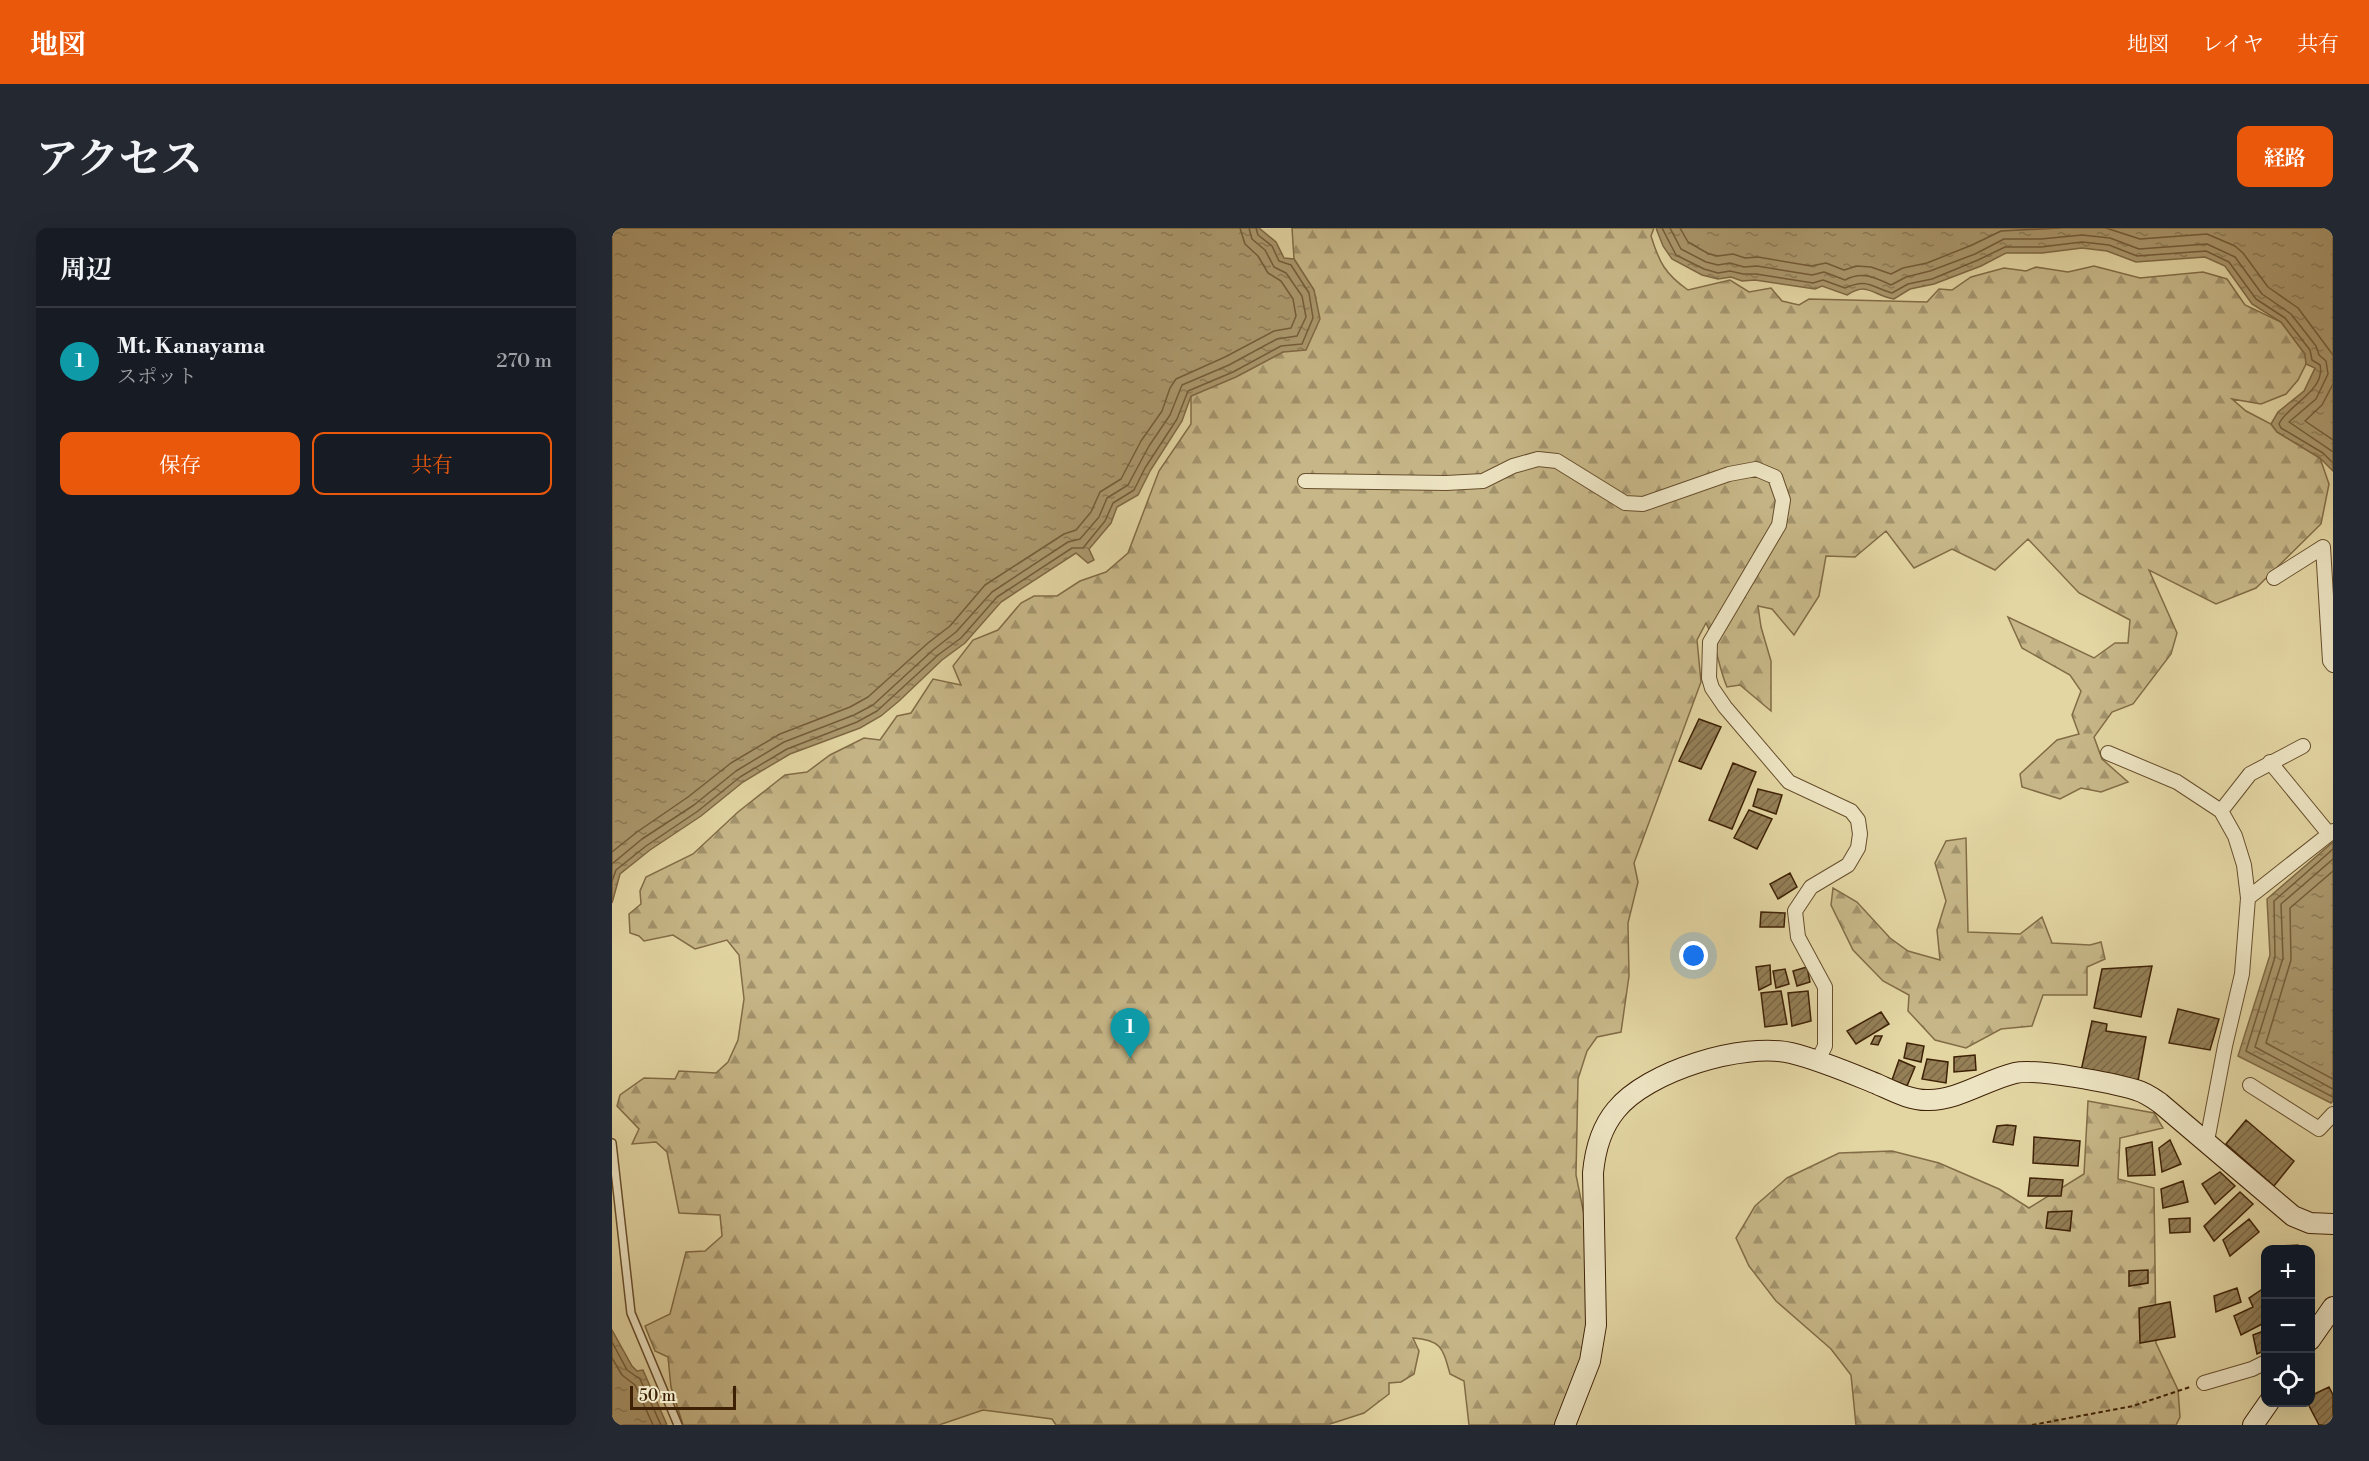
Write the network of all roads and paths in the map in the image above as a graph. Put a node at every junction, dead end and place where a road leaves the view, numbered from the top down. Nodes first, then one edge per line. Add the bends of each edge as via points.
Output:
1 (1305, 481) dead end
2 (2274, 578) dead end
3 (2333, 665) edge
4 (2303, 746) dead end
5 (2108, 753) dead end
6 (2270, 762) junction
7 (2221, 811) junction
8 (2331, 833) edge
9 (2248, 898) junction
10 (1817, 1062) junction
11 (2250, 1085) dead end
12 (2333, 1114) edge
13 (2207, 1141) junction
14 (612, 1143) edge
15 (2333, 1224) edge
16 (2333, 1307) edge
17 (2315, 1333) edge
18 (2261, 1364) edge
19 (2204, 1383) joint
20 (2266, 1407) edge
21 (678, 1425) edge
22 (1565, 1425) edge
23 (2032, 1425) edge
24 (2253, 1425) edge

1 - 10 street via 1483,481 1513,466 1538,459 1557,460 1625,503 1643,504 1729,474 1756,469 1775,477 1783,500 1779,525 1710,642 1709,678 1725,707 1789,782 1851,811 1858,820 1858,848 1848,865 1811,887 1795,911 1798,937 1825,987 1825,1046
2 - 3 street via 2323,547
4 - 6 street
5 - 7 street via 2177,782
6 - 7 street via 2250,774
6 - 8 street
7 - 9 street via 2235,836 2244,865
8 - 9 street
9 - 13 street via 2242,974
10 - 13 street via 1927,1100 1947,1098 2018,1072 2138,1090 2160,1102
10 - 22 street via 1768,1050 1713,1059 1649,1082 1615,1111 1600,1137 1593,1173 1596,1325 1590,1361
11 - 12 street via 2319,1129
13 - 15 street via 2293,1216 2310,1223
14 - 21 lane via 631,1313
16 - 17 street
18 - 19 street
19 - 23 path via 2133,1406
20 - 24 street

